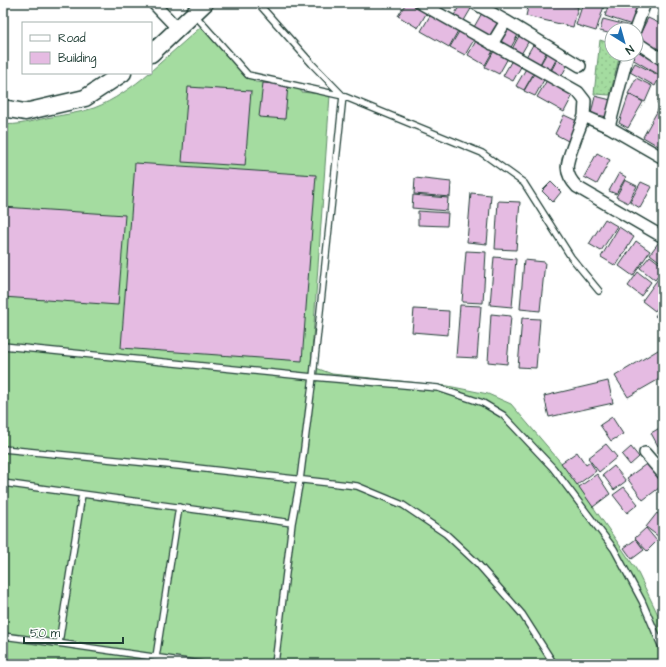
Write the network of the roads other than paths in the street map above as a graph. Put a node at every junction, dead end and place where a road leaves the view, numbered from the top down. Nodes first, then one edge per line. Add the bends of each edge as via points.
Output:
1 (154, 3) edge
2 (258, 3) edge
3 (420, 3) edge
4 (474, 3) edge
5 (646, 3) edge
6 (487, 6) edge
7 (199, 8) edge
8 (506, 21) junction
9 (638, 22) edge
10 (178, 29) junction
11 (492, 44) junction
12 (644, 47) edge
13 (152, 53) edge
14 (663, 60) edge
15 (626, 62) edge
16 (580, 66) dead end
17 (121, 74) edge
18 (343, 96) junction
19 (3, 108) edge
20 (584, 116) junction
21 (609, 127) junction
22 (663, 158) edge
23 (663, 236) edge
24 (598, 291) dead end
25 (3, 346) edge
26 (313, 376) junction
27 (3, 449) edge
28 (645, 453) dead end
29 (663, 474) edge
30 (300, 480) junction
31 (3, 483) edge
32 (82, 494) junction
33 (179, 507) junction
34 (292, 523) junction
35 (3, 636) edge
36 (59, 643) junction
37 (663, 650) edge
38 (156, 657) junction
39 (201, 664) edge
40 (275, 664) edge
41 (554, 664) edge

1 - 10 street
2 - 18 lane
3 - 11 street
4 - 6 street
5 - 9 street
6 - 8 street
7 - 10 street
7 - 18 lane via 248,75
8 - 11 street
8 - 16 street
10 - 13 street
11 - 20 street via 578,92 585,101
12 - 14 street
15 - 21 street
17 - 19 street via 85,98 25,112
18 - 24 lane via 482,153 524,182 571,257
18 - 26 lane
20 - 21 street
20 - 23 street via 567,161 571,181 577,187
21 - 22 street
25 - 26 lane
26 - 30 lane
26 - 37 lane via 438,388 483,403 503,415 553,468 614,549 642,601
27 - 30 lane
28 - 29 street
30 - 34 lane
30 - 41 lane via 357,486 403,504 446,534 477,563 522,614
31 - 32 lane
32 - 33 lane
32 - 36 lane
33 - 34 lane
33 - 38 lane
34 - 40 lane
35 - 36 lane
36 - 38 lane
38 - 39 lane

